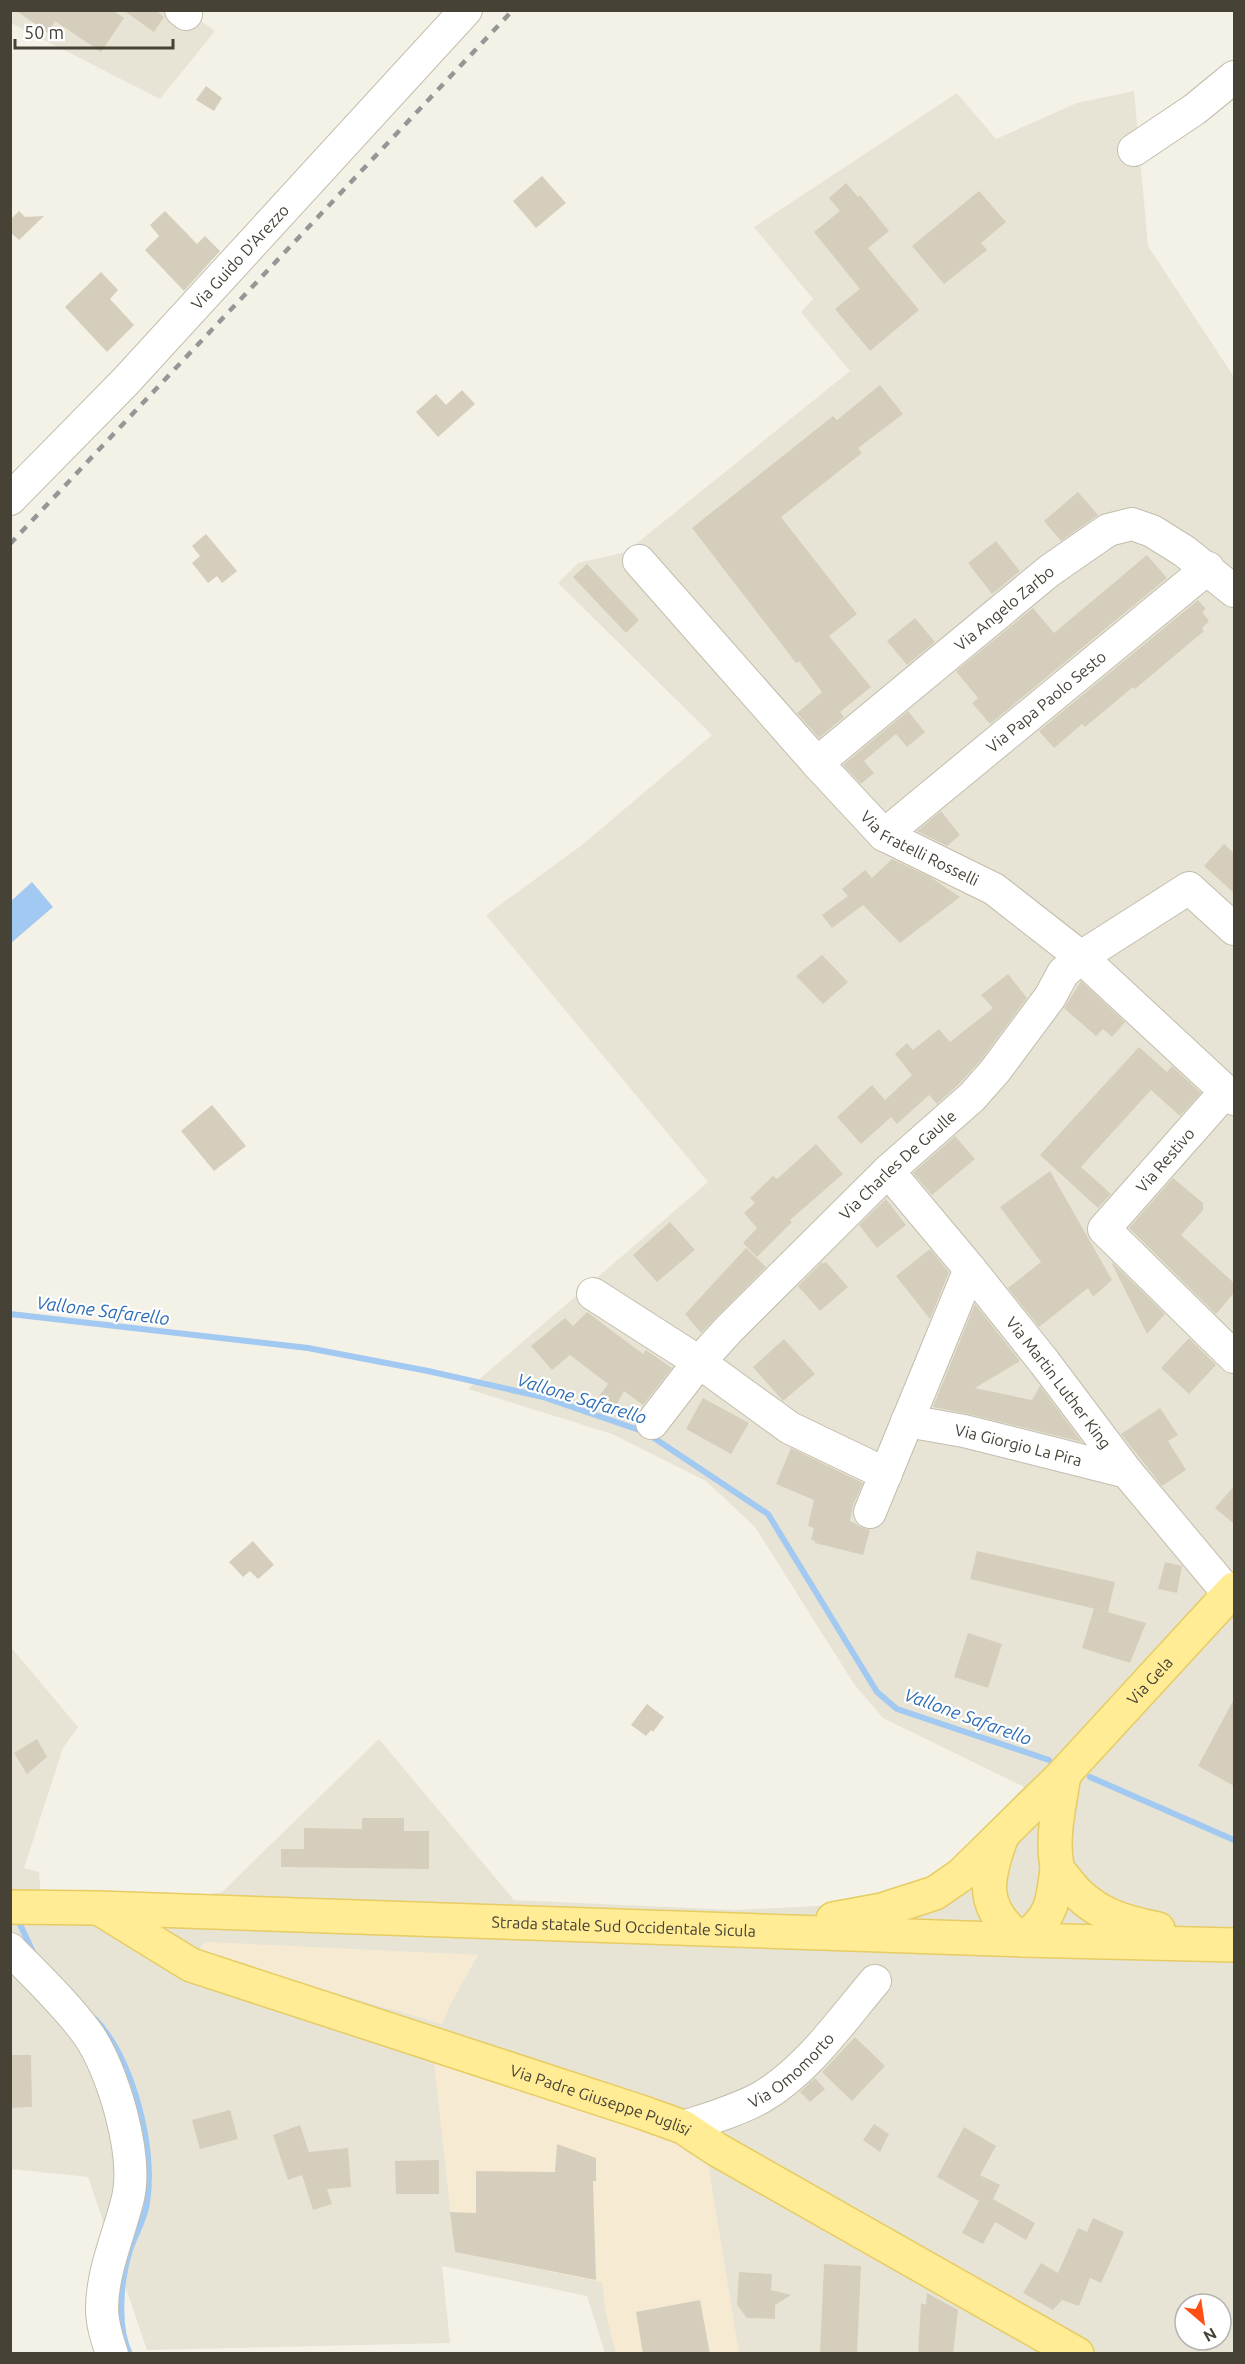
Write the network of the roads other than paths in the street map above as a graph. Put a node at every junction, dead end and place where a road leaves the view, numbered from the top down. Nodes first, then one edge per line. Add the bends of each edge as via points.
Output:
1 (466, 10) edge
2 (1234, 77) edge
3 (1134, 150) dead end
4 (10, 499) edge
5 (639, 561) dead end
6 (1208, 568) junction
7 (1234, 591) edge
8 (817, 763) junction
9 (884, 835) junction
10 (1234, 929) edge
11 (1082, 957) junction
12 (1230, 1095) edge
13 (888, 1171) junction
14 (970, 1269) junction
15 (593, 1294) dead end
16 (1234, 1356) edge
17 (699, 1362) junction
18 (907, 1420) junction
19 (652, 1423) dead end
20 (1127, 1472) junction
21 (885, 1474) junction
22 (870, 1512) dead end
23 (1232, 1592) edge
24 (1064, 1774) junction
25 (1004, 1834) junction
26 (1058, 1868) junction
27 (17, 1907) edge
28 (98, 1908) junction
29 (770, 1930) junction
30 (1022, 1940) junction
31 (1234, 1944) edge
32 (10, 1949) edge
33 (875, 1981) dead end
34 (683, 2127) junction
35 (111, 2354) edge
36 (1077, 2354) edge

1 - 4 street, Via Guido D'Arezzo via 125,382
2 - 3 street
5 - 8 street, Via Fratelli Rosselli
6 - 7 street, Via Angelo Zarbo
6 - 8 street, Via Angelo Zarbo via 1152,531 1132,524 1108,530 1049,571
6 - 9 street, Via Papa Paolo Sesto
8 - 9 street, Via Fratelli Rosselli
9 - 11 street, Via Fratelli Rosselli via 994,889
10 - 11 street, Via Charles De Gaulle via 1189,888
11 - 12 street, Via Fratelli Rosselli
11 - 13 street, Via Charles De Gaulle via 1063,973 1050,997 972,1097
12 - 16 street, Via Restivo via 1104,1229
13 - 14 street, Via Martin Luther King
13 - 17 street, Via Charles De Gaulle
14 - 18 street
14 - 20 street, Via Martin Luther King
15 - 17 street
17 - 19 street, Via Charles De Gaulle
17 - 21 street via 790,1428
18 - 20 street, Via Giorgio La Pira
18 - 21 street
20 - 23 street, Via Martin Luther King
21 - 22 street
23 - 24 main road, Via Gela
24 - 25 main road, Via Gela
24 - 26 main road via 1054,1839
25 - 29 main road, Via Gela via 961,1875 934,1893 882,1910
25 - 30 main road via 991,1867 990,1888 995,1912
26 - 30 main road via 1049,1912 1041,1927
26 - 31 main road via 1076,1893 1114,1918
27 - 28 main road, Strada statale Sud Occidentale Sicula
28 - 29 main road, Strada statale Sud Occidentale Sicula
28 - 34 main road, Via Padre Giuseppe Puglisi via 191,1965
29 - 30 main road, Strada statale Sud Occidentale Sicula
30 - 31 main road, Strada statale Sud Occidentale Sicula
32 - 35 street via 87,2034 112,2087 127,2135 129,2196 108,2268 102,2309
33 - 34 street, Via Omomorto via 824,2042 784,2081 759,2098
34 - 36 main road, Via Padre Giuseppe Puglisi

